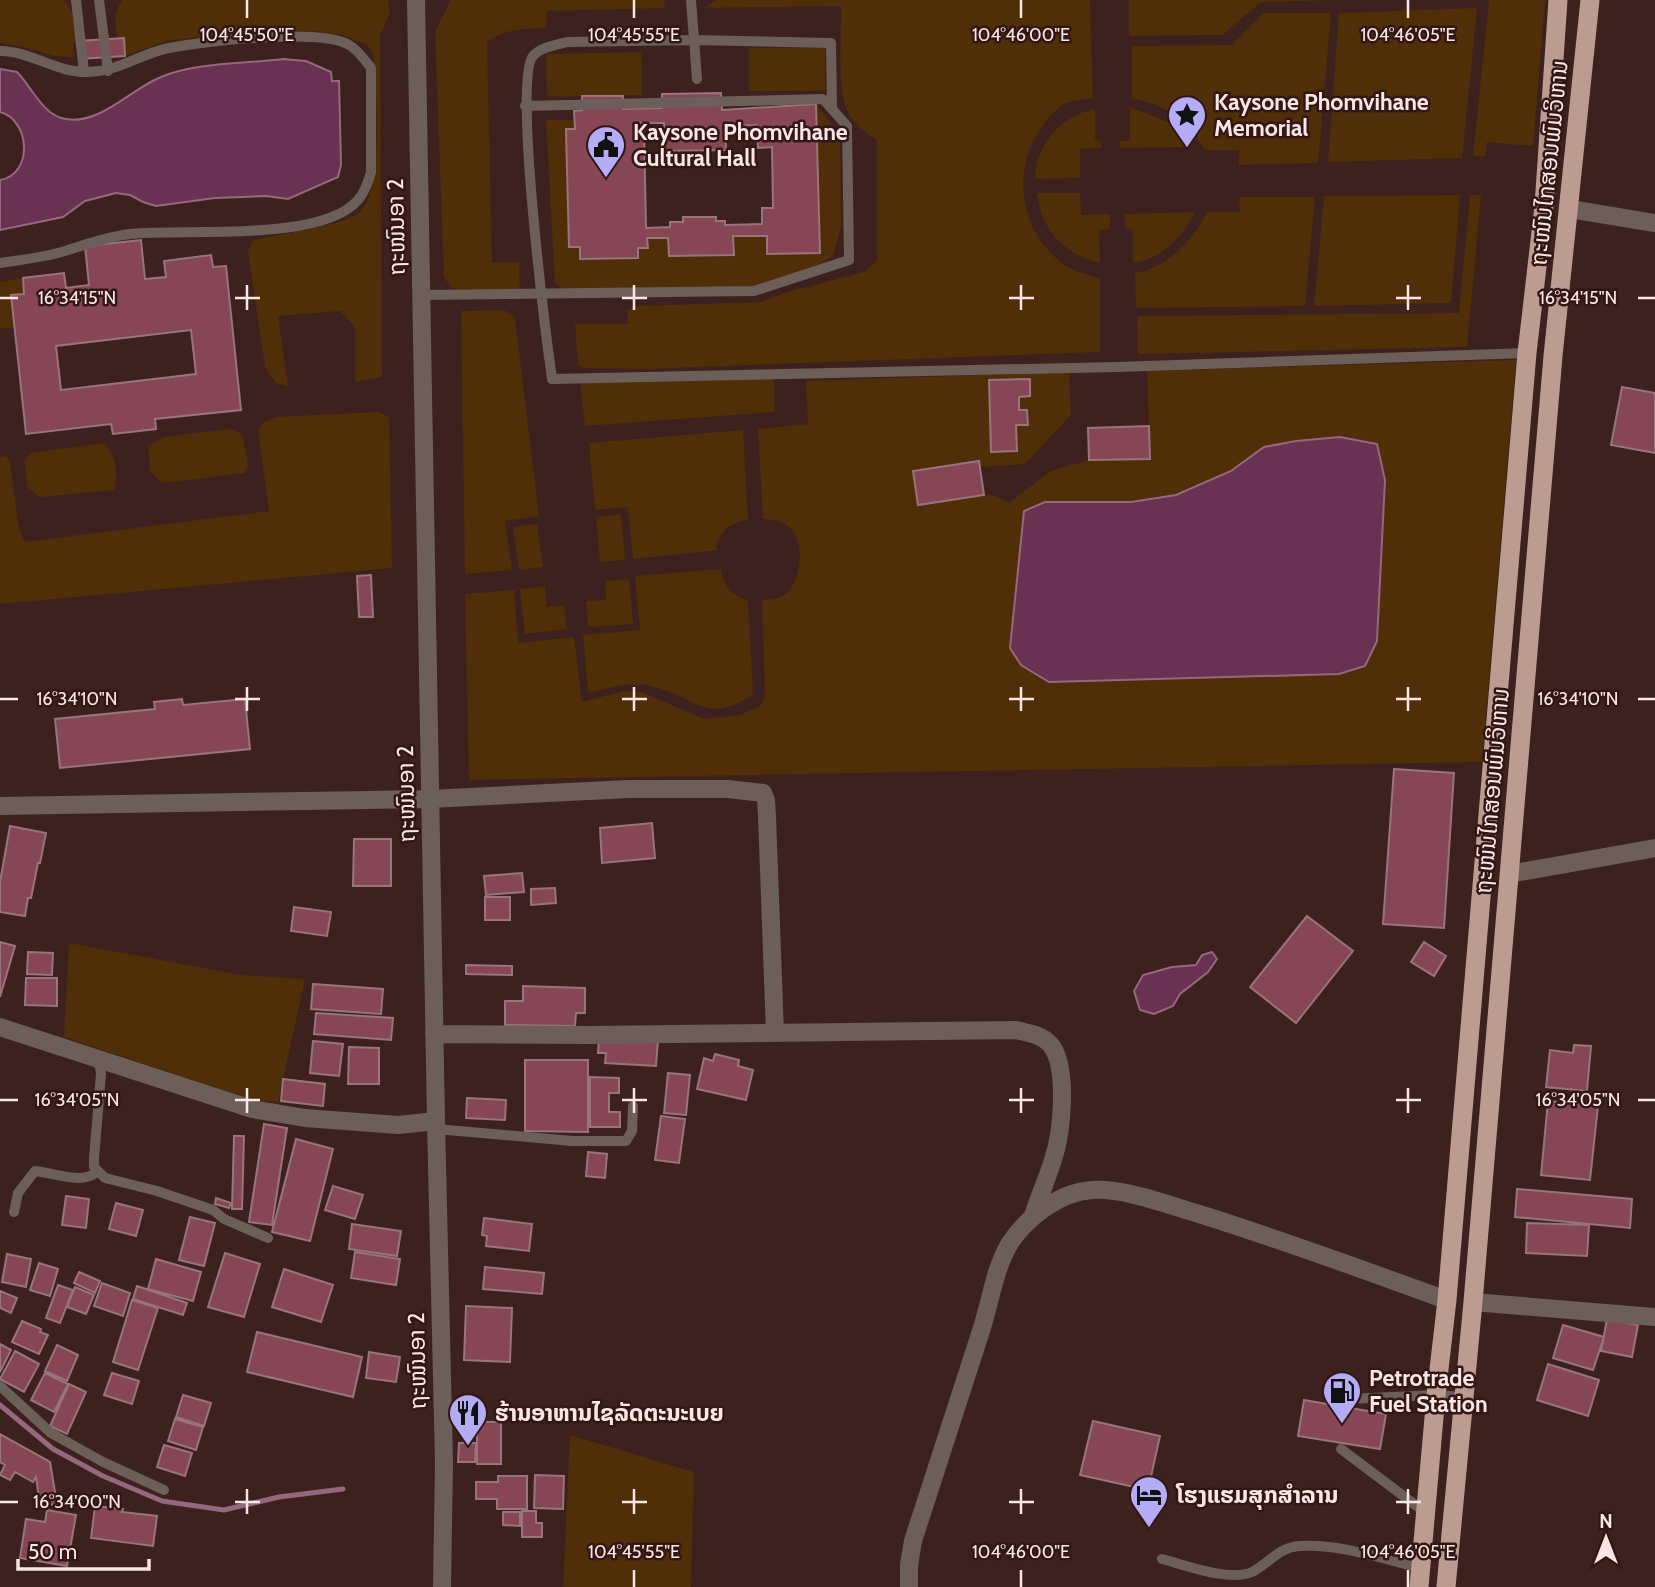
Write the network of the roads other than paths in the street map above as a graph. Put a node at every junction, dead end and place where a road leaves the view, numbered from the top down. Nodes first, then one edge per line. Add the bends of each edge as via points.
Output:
1 (76, 0) edge
2 (99, 0) edge
3 (416, 0) edge
4 (691, 0) edge
5 (1558, 0) edge
6 (1590, 0) edge
7 (695, 40) junction
8 (0, 51) edge
9 (108, 71) junction
10 (84, 72) junction
11 (697, 79) dead end
12 (526, 106) junction
13 (832, 109) junction
14 (1546, 177) junction
15 (1572, 180) junction
16 (1570, 209) junction
17 (1655, 223) edge
18 (0, 263) edge
19 (541, 294) junction
20 (421, 295) junction
21 (1527, 353) junction
22 (430, 799) junction
23 (0, 806) edge
24 (1655, 848) edge
25 (1509, 874) junction
26 (0, 1027) edge
27 (775, 1032) junction
28 (434, 1034) junction
29 (90, 1056) junction
30 (633, 1106) dead end
31 (436, 1125) junction
32 (97, 1172) junction
33 (15, 1212) dead end
34 (1033, 1216) junction
35 (268, 1238) dead end
36 (1447, 1300) junction
37 (1473, 1302) junction
38 (1655, 1317) edge
39 (0, 1387) edge
40 (1436, 1395) junction
41 (1463, 1396) junction
42 (1348, 1399) dead end
43 (1340, 1449) dead end
44 (163, 1490) dead end
45 (1426, 1513) junction
46 (1162, 1559) dead end
47 (1420, 1577) edge
48 (442, 1587) edge
49 (909, 1587) edge
50 (1446, 1587) edge

1 - 10 lane
2 - 9 lane
3 - 20 street, ຖະໜົນອາ 2
4 - 7 lane
5 - 14 highway, ຖະໜົນໄກສອນພົມວິຫານ
6 - 15 highway, ຖະໜົນໄກສອນພົມວິຫານ
7 - 11 lane
7 - 12 lane via 548,46 529,63
7 - 13 lane via 831,43
8 - 10 lane via 16,51
9 - 10 lane
9 - 18 lane via 167,48 231,40 313,38 349,44 371,68 367,187 346,210 293,227 131,234
12 - 13 lane via 823,99
12 - 19 lane
13 - 19 lane via 847,127 849,260 754,290
14 - 15 highway
14 - 21 highway, ຖະໜົນໄກສອນພົມວິຫານ
15 - 16 highway, ຖະໜົນໄກສອນພົມວິຫານ
16 - 17 street
16 - 25 highway, ຖະໜົນໄກສອນພົມວິຫານ via 1553,356
19 - 20 lane
19 - 21 lane via 552,379
20 - 22 street, ຖະໜົນອາ 2
21 - 36 highway, ຖະໜົນໄກສອນພົມວິຫານ
22 - 23 street
22 - 27 street via 629,789 763,793
22 - 28 street, ຖະໜົນອາ 2
24 - 25 street
25 - 37 highway, ຖະໜົນໄກສອນພົມວິຫານ
26 - 29 street
27 - 28 street
27 - 34 street via 1016,1030 1048,1042 1060,1064 1058,1137
28 - 31 street, ຖະໜົນອາ 2
29 - 31 street via 252,1109 304,1118
29 - 32 lane via 101,1074 94,1158
30 - 31 lane via 632,1131 626,1141 572,1141
31 - 48 street, ຖະໜົນອາ 2 via 444,1449
32 - 33 lane via 90,1179 80,1179 35,1171 18,1193
32 - 35 lane via 213,1210
34 - 36 street via 1075,1194 1113,1191 1225,1222
34 - 49 street via 1002,1260 913,1541
36 - 40 highway, ຖະໜົນໄກສອນພົມວິຫານ
37 - 38 street
37 - 41 highway, ຖະໜົນໄກສອນພົມວິຫານ
39 - 44 lane via 51,1433
40 - 41 lane
40 - 42 lane
40 - 45 highway, ຖະໜົນໄກສອນພົມວິຫານ
41 - 50 highway, ຖະໜົນໄກສອນພົມວິຫານ
43 - 45 lane
45 - 47 highway, ຖະໜົນໄກສອນພົມວິຫານ
46 - 47 lane via 1224,1575 1251,1573 1295,1546 1327,1546

